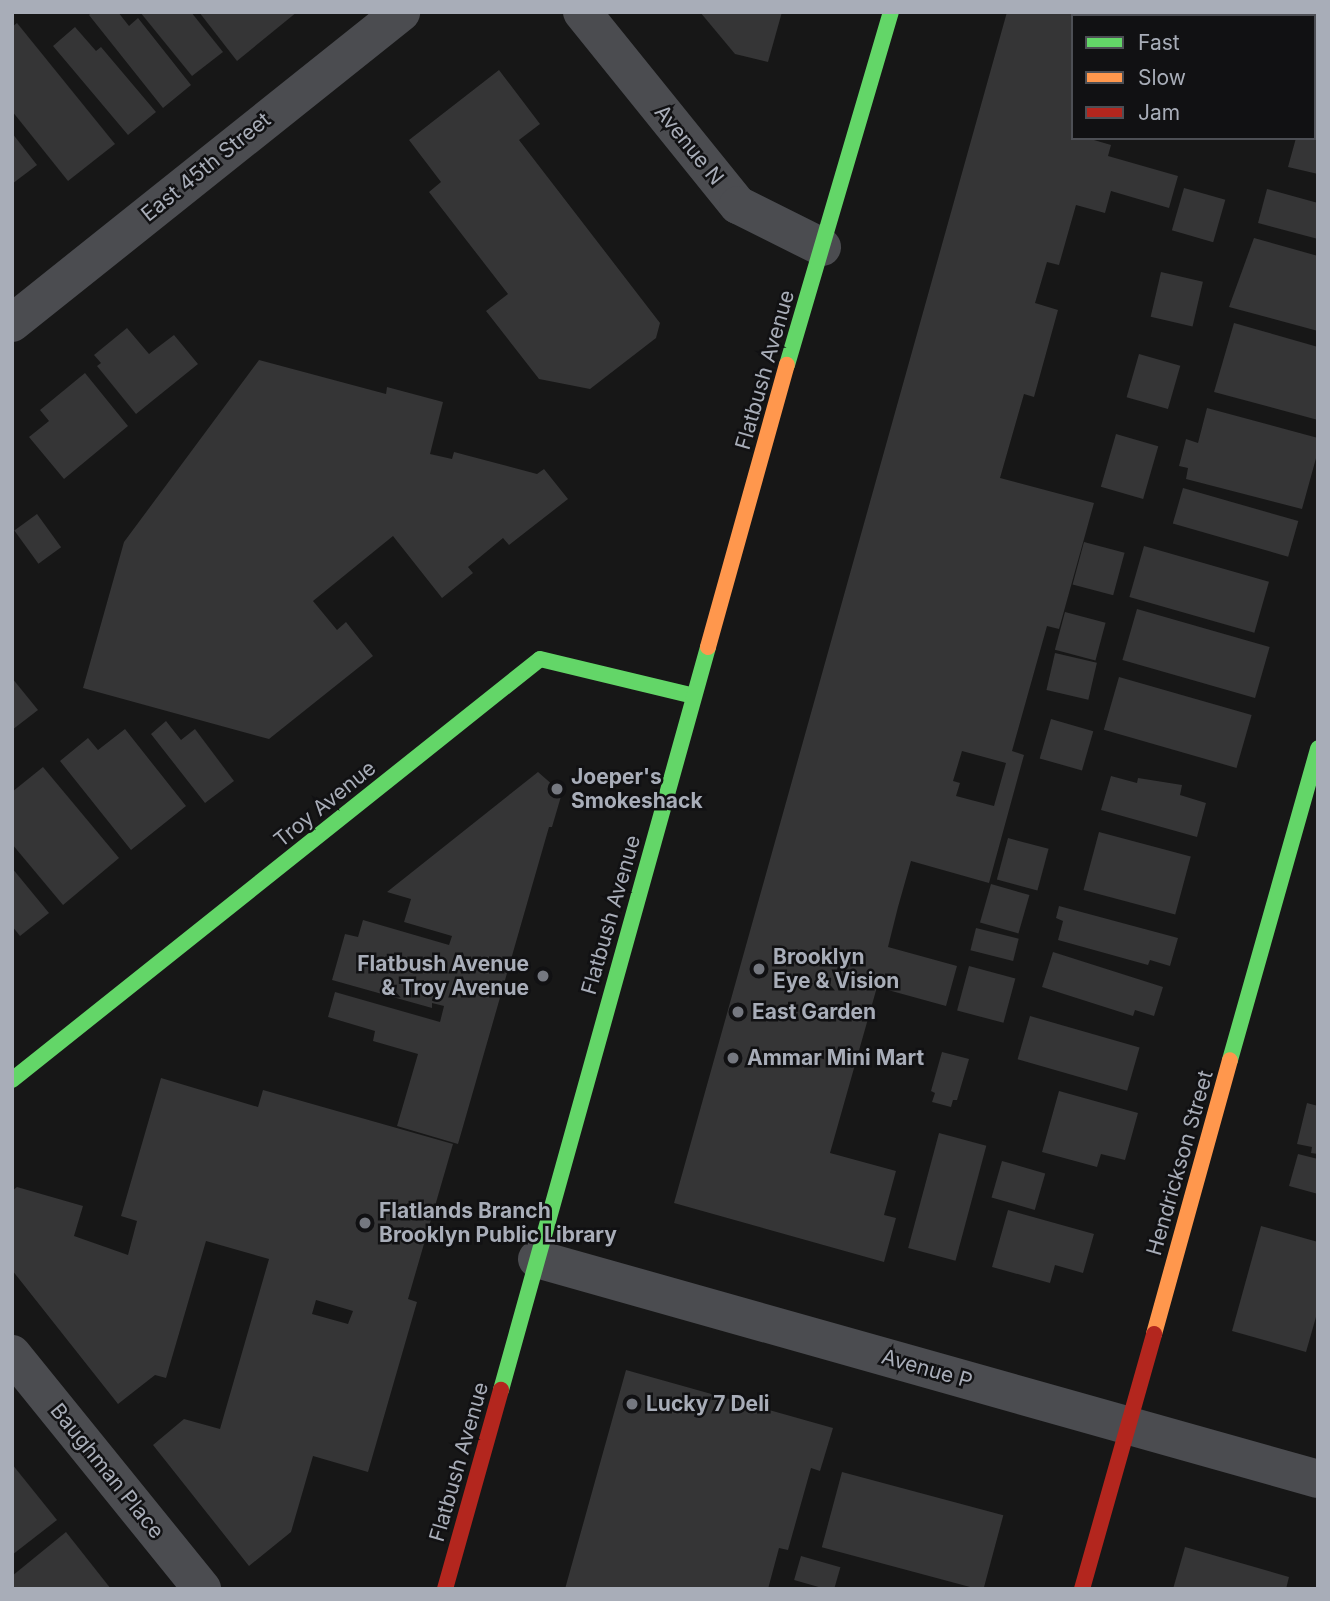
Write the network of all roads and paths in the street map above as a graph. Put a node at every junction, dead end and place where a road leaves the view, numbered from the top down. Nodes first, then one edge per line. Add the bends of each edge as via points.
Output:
1 (401, 12) edge
2 (582, 12) edge
3 (891, 12) edge
4 (822, 247) junction
5 (12, 323) edge
6 (694, 696) junction
7 (1318, 748) edge
8 (12, 1080) edge
9 (537, 1259) junction
10 (12, 1354) edge
11 (1128, 1426) junction
12 (1318, 1479) edge
13 (202, 1589) edge
14 (445, 1589) edge
15 (1082, 1589) edge

1 - 5 street, East 45th Street
2 - 4 street, Avenue N via 738,205
3 - 4 street, Flatbush Avenue
4 - 6 street, Flatbush Avenue
6 - 8 street, Troy Avenue via 540,659
6 - 9 street, Flatbush Avenue
7 - 11 street, Hendrickson Street
9 - 11 street, Avenue P
9 - 14 street, Flatbush Avenue
10 - 13 street, Baughman Place
11 - 12 street, Avenue P
11 - 15 street, Hendrickson Street

